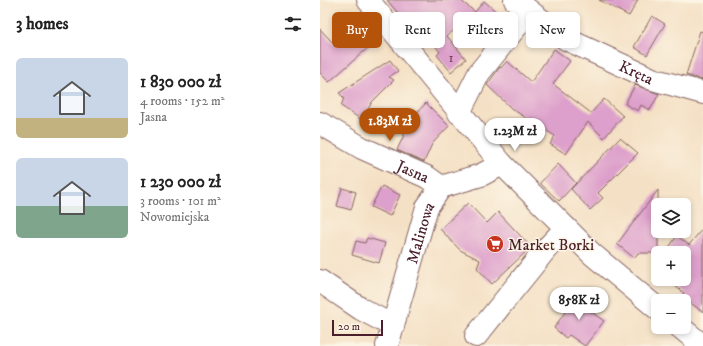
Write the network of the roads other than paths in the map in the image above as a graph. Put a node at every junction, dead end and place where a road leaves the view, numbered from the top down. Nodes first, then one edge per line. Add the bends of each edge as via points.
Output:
1 (368, 0) edge
2 (522, 6) edge
3 (703, 93) edge
4 (460, 113) junction
5 (320, 123) edge
6 (502, 164) junction
7 (441, 187) junction
8 (566, 228) junction
9 (320, 281) edge
10 (651, 303) edge
11 (689, 334) edge
12 (390, 336) edge
13 (476, 336) dead end
14 (701, 344) edge

1 - 4 street
2 - 3 street, Kręta via 573,42 652,79
2 - 4 street via 479,73
4 - 6 street
5 - 7 street, Jasna via 362,148 428,177
6 - 7 street, Malinowa via 481,175
6 - 8 street
7 - 12 street, Malinowa via 427,207
8 - 10 street via 592,254
8 - 13 street
9 - 12 street via 361,309
11 - 14 street

